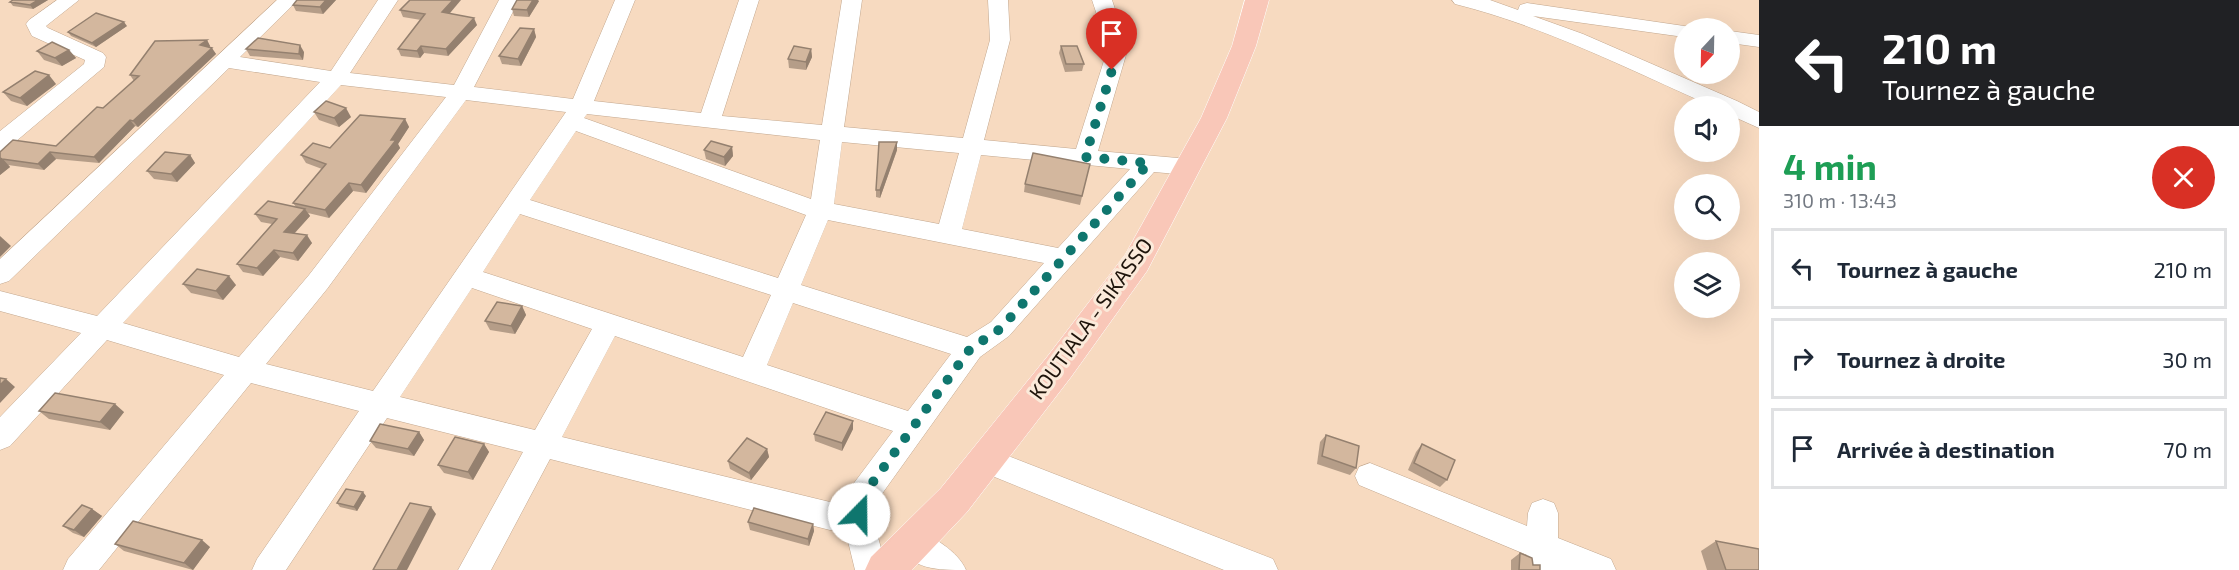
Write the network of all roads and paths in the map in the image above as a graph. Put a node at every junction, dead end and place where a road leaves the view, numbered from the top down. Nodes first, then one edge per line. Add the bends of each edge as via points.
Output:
1 (69, 0) edge
2 (288, 0) edge
3 (388, 0) edge
4 (509, 0) edge
5 (626, 0) edge
6 (750, 0) edge
7 (852, 0) edge
8 (998, 0) edge
9 (1102, 0) edge
10 (1257, 0) edge
11 (1472, 1) edge
12 (1674, 30) edge
13 (1740, 38) edge
14 (1759, 41) edge
15 (225, 61) junction
16 (337, 78) junction
17 (460, 92) junction
18 (1704, 96) edge
19 (1740, 112) edge
20 (576, 114) junction
21 (709, 121) junction
22 (1759, 121) edge
23 (831, 133) junction
24 (0, 143) edge
25 (972, 146) junction
26 (1085, 157) junction
27 (1149, 163) junction
28 (1189, 167) junction
29 (515, 204) junction
30 (821, 209) junction
31 (948, 235) junction
32 (1063, 258) junction
33 (0, 274) edge
34 (466, 276) junction
35 (786, 290) junction
36 (0, 301) edge
37 (609, 323) junction
38 (103, 328) junction
39 (970, 349) junction
40 (247, 371) junction
41 (751, 371) junction
42 (380, 404) junction
43 (915, 426) junction
44 (0, 437) edge
45 (542, 444) junction
46 (985, 460) junction
47 (1370, 476) dead end
48 (1544, 513) dead end
49 (859, 514) junction
50 (913, 543) junction
51 (1543, 558) edge
52 (79, 570) edge
53 (268, 570) edge
54 (474, 570) edge
55 (871, 570) edge
56 (885, 570) edge
57 (950, 570) edge
58 (1262, 570) edge
59 (1600, 570) edge

1 - 24 street via 36,24 39,32 96,57 94,67
2 - 15 street
3 - 16 street
4 - 17 street
5 - 20 street
6 - 21 street
7 - 23 street
8 - 25 street via 1000,40
9 - 26 street via 1118,48
10 - 28 main road, KOUTIALA - SIKASSO via 1244,46
11 - 12 street
11 - 18 street via 1576,39
13 - 14 street
15 - 16 street
15 - 33 street
16 - 17 street
16 - 38 street
17 - 20 street
17 - 40 street
19 - 22 street
20 - 21 street
20 - 29 street
20 - 30 street via 802,206
21 - 23 street
23 - 25 street
23 - 30 street
25 - 26 street
25 - 31 street
26 - 27 street
27 - 28 street
27 - 32 street
28 - 46 main road, KOUTIALA - SIKASSO via 1136,263
29 - 34 street
29 - 35 street
30 - 31 street
30 - 35 street
31 - 32 street
32 - 39 street via 1000,329
34 - 37 street
34 - 42 street
35 - 39 street
35 - 41 street
36 - 38 street
37 - 41 street
37 - 45 street
38 - 40 street
38 - 44 street
39 - 43 street
40 - 42 street
40 - 52 street
41 - 43 street
42 - 45 street
42 - 53 street
43 - 49 street via 865,493
45 - 49 street via 830,516
45 - 54 street
46 - 50 main road, KOUTIALA - SIKASSO
46 - 58 street
47 - 51 street
48 - 51 street
49 - 55 street
50 - 56 main road, KOUTIALA - SIKASSO
50 - 57 street
51 - 59 street

